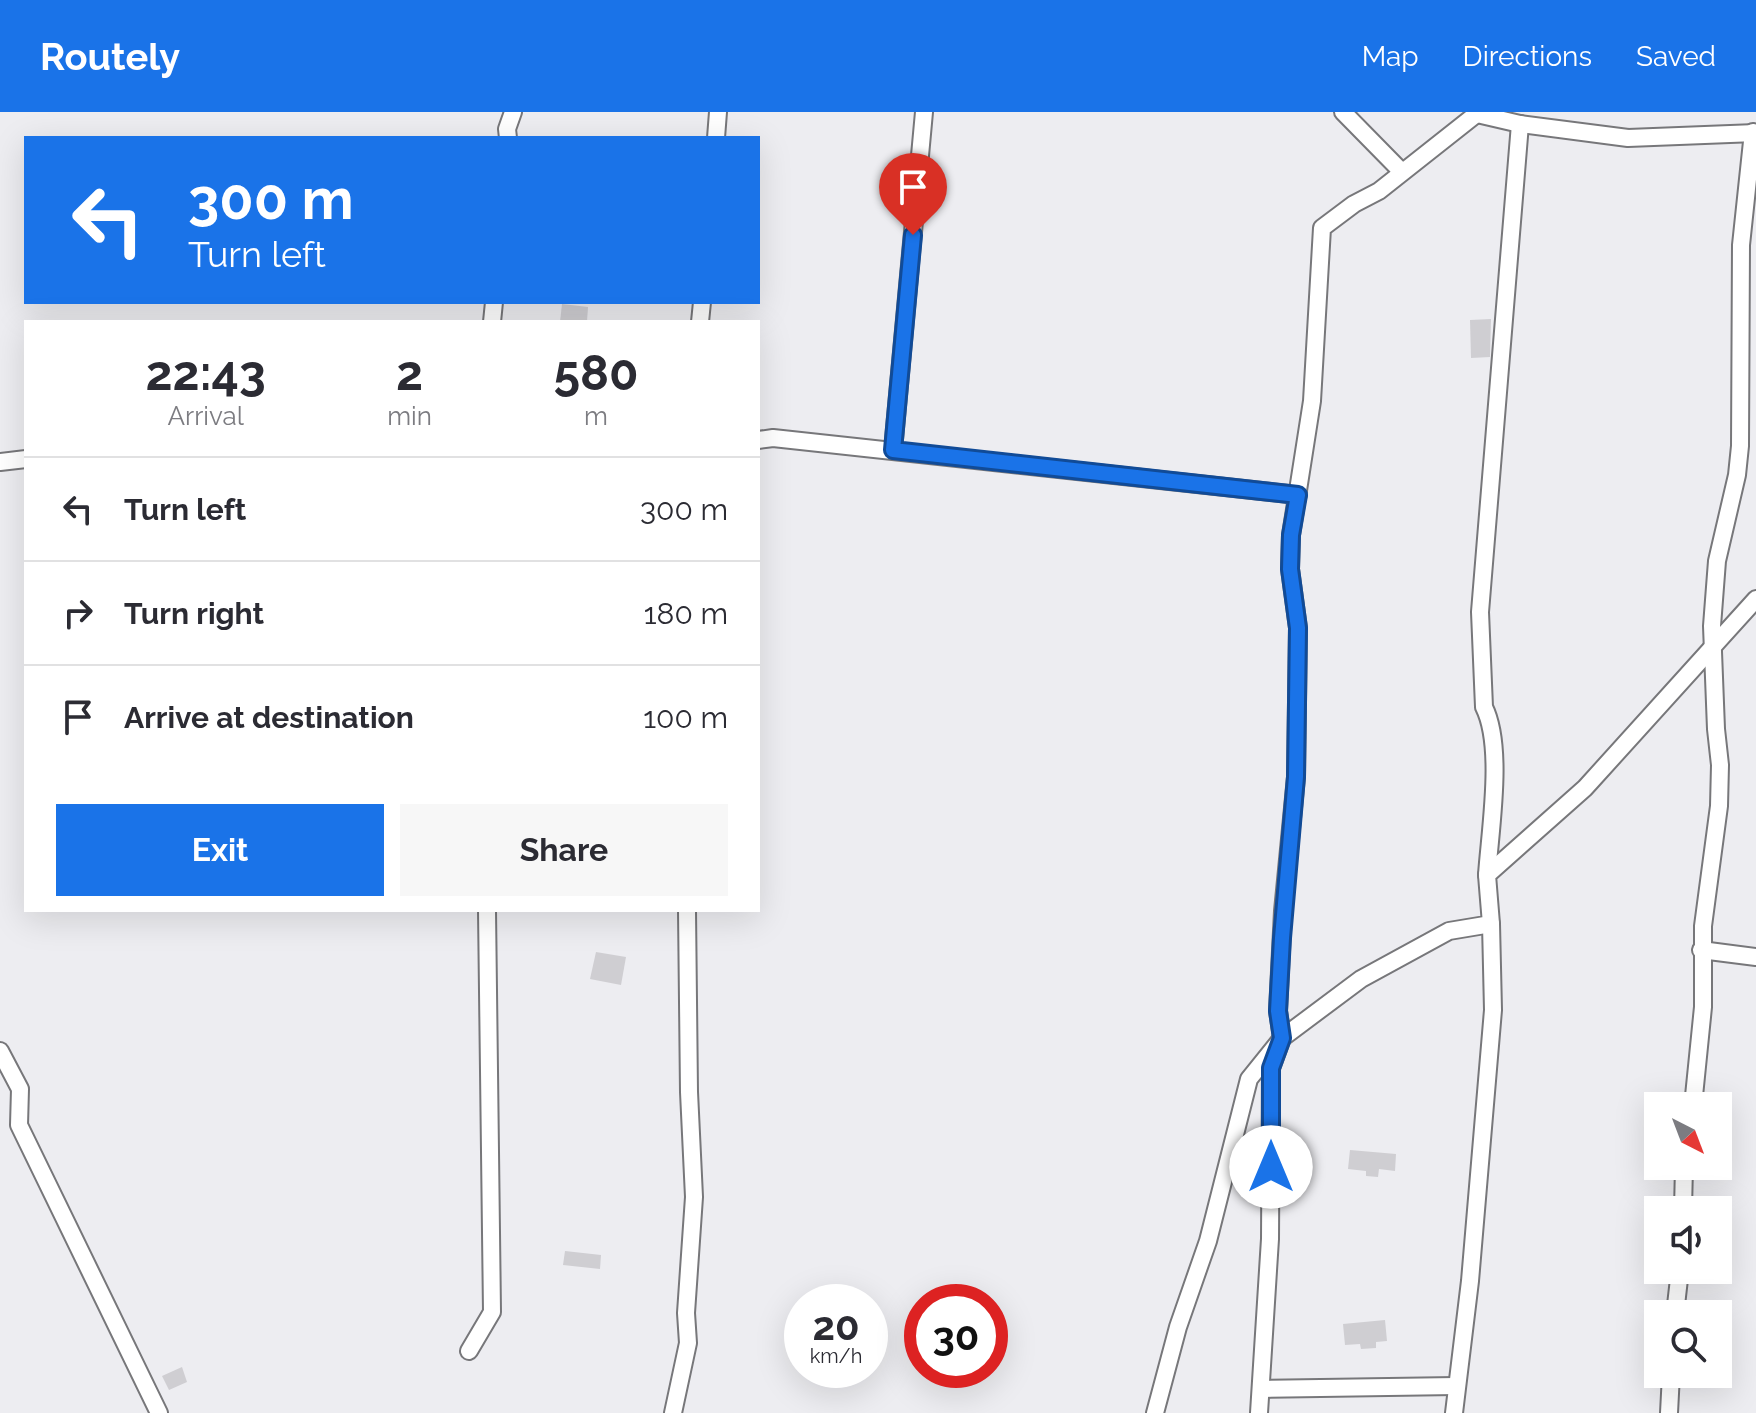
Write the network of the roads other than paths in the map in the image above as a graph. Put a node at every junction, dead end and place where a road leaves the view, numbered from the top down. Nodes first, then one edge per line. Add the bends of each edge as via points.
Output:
1 (513, 112) edge
2 (718, 112) edge
3 (924, 112) edge
4 (1343, 112) edge
5 (1478, 113) edge
6 (1520, 124) junction
7 (1754, 132) edge
8 (508, 136) edge
9 (716, 136) edge
10 (1401, 171) junction
11 (760, 440) edge
12 (893, 450) junction
13 (24, 459) edge
14 (0, 462) edge
15 (1298, 495) junction
16 (1756, 599) edge
17 (1712, 646) junction
18 (1487, 875) junction
19 (487, 912) edge
20 (687, 912) edge
21 (1491, 924) junction
22 (1701, 950) junction
23 (1756, 957) edge
24 (1282, 1038) junction
25 (0, 1051) edge
26 (1694, 1092) edge
27 (469, 1351) dead end
28 (1456, 1386) junction
29 (1670, 1388) edge
30 (1261, 1389) junction
31 (159, 1413) edge
32 (673, 1413) edge
33 (1155, 1413) edge
34 (1259, 1413) edge
35 (1454, 1413) edge
36 (1669, 1413) edge

1 - 8 street
2 - 9 street
3 - 12 street
4 - 10 street
5 - 6 street
5 - 10 street
6 - 7 street via 1628,138
6 - 18 street via 1480,612 1484,707 1491,720 1494,755
7 - 17 street via 1741,245 1740,446 1717,561
10 - 15 street via 1322,228 1312,401
11 - 12 street
12 - 15 street
13 - 14 street
15 - 24 street via 1290,569 1298,628 1296,777 1281,951
16 - 17 street
17 - 18 street via 1585,788
17 - 22 street via 1719,806
18 - 21 street
19 - 27 street via 492,1312
20 - 32 street via 694,1197 688,1343
21 - 24 street via 1449,931 1361,979
21 - 28 street via 1488,1082
22 - 23 street
22 - 26 street via 1703,1007
24 - 30 street via 1271,1068 1270,1239
24 - 33 street via 1249,1079 1208,1241
25 - 31 street via 20,1089 19,1125
28 - 30 street
28 - 35 street
29 - 36 street
30 - 34 street

